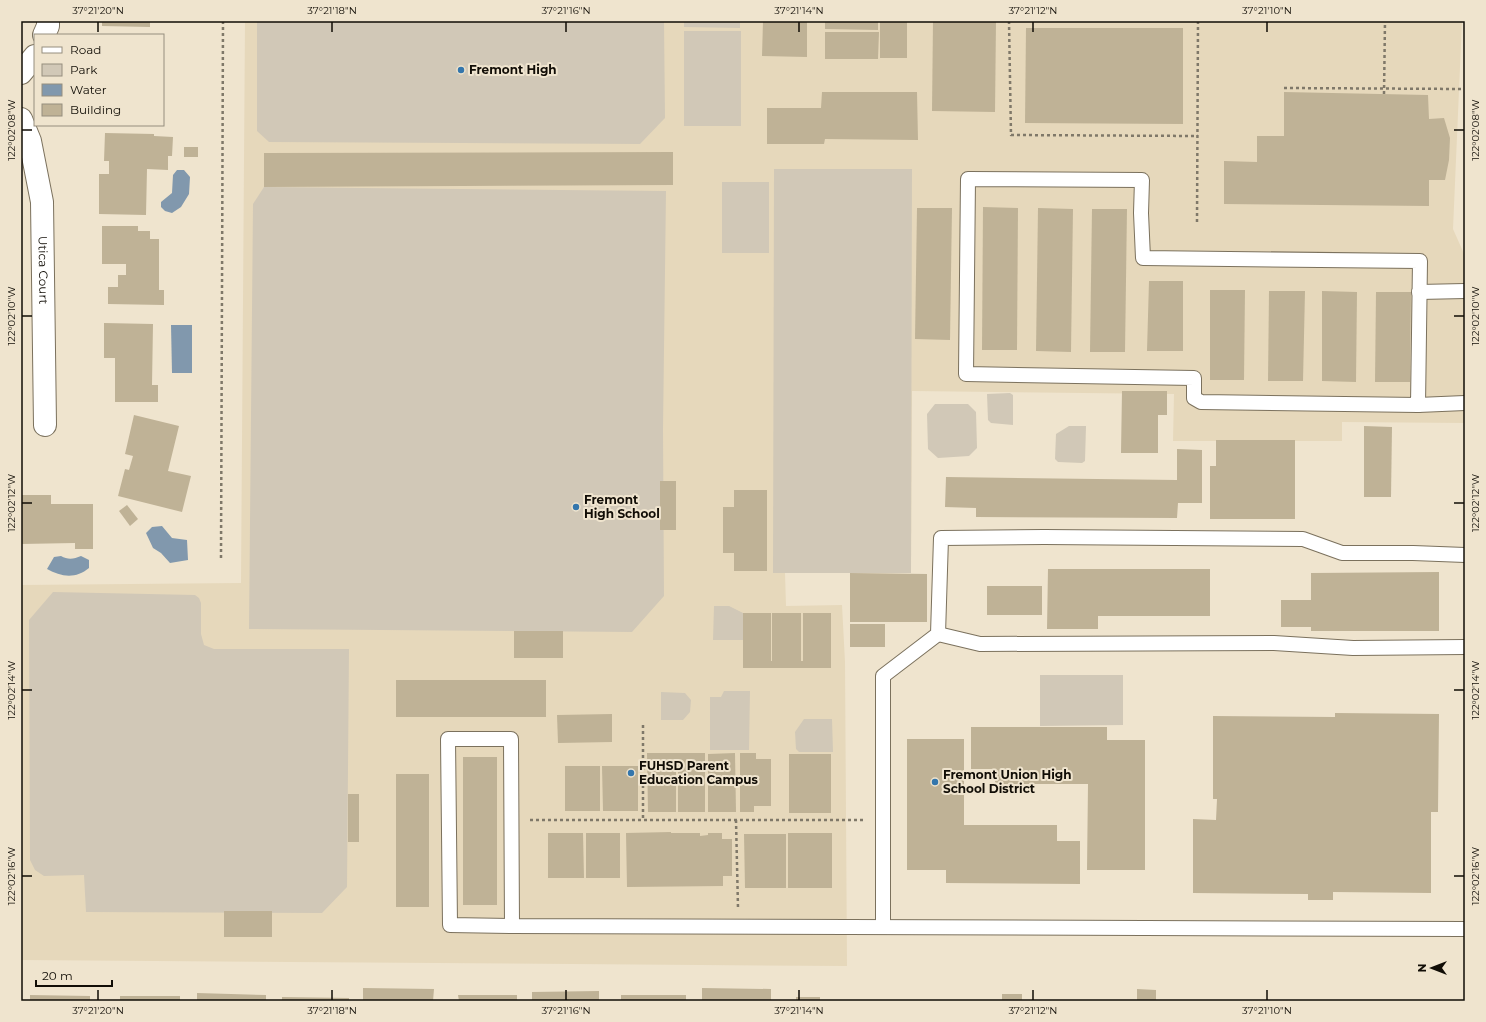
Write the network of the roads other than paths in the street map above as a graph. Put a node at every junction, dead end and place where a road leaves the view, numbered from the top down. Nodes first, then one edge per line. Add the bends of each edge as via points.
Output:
1 (48, 21) edge
2 (44, 34) edge
3 (34, 57) edge
4 (21, 73) edge
5 (21, 119) edge
6 (1465, 291) edge
7 (1419, 292) junction
8 (1465, 403) edge
9 (1418, 405) junction
10 (45, 425) dead end
11 (1465, 555) edge
12 (938, 634) junction
13 (1465, 647) edge
14 (512, 926) junction
15 (883, 927) junction
16 (1465, 929) edge

1 - 2 street
3 - 4 street
5 - 10 street, Utica Court via 30,141 42,202
6 - 7 lane
7 - 9 lane
7 - 9 lane via 1420,261 1143,258 1142,180 968,180 966,374 1194,378 1194,398 1201,402
8 - 9 lane
11 - 12 lane via 1342,553 1303,539 941,538
12 - 13 lane via 980,644 1274,643 1353,648
12 - 15 lane via 883,676
14 - 14 lane via 511,739 448,739 450,925
14 - 15 lane
15 - 16 lane

